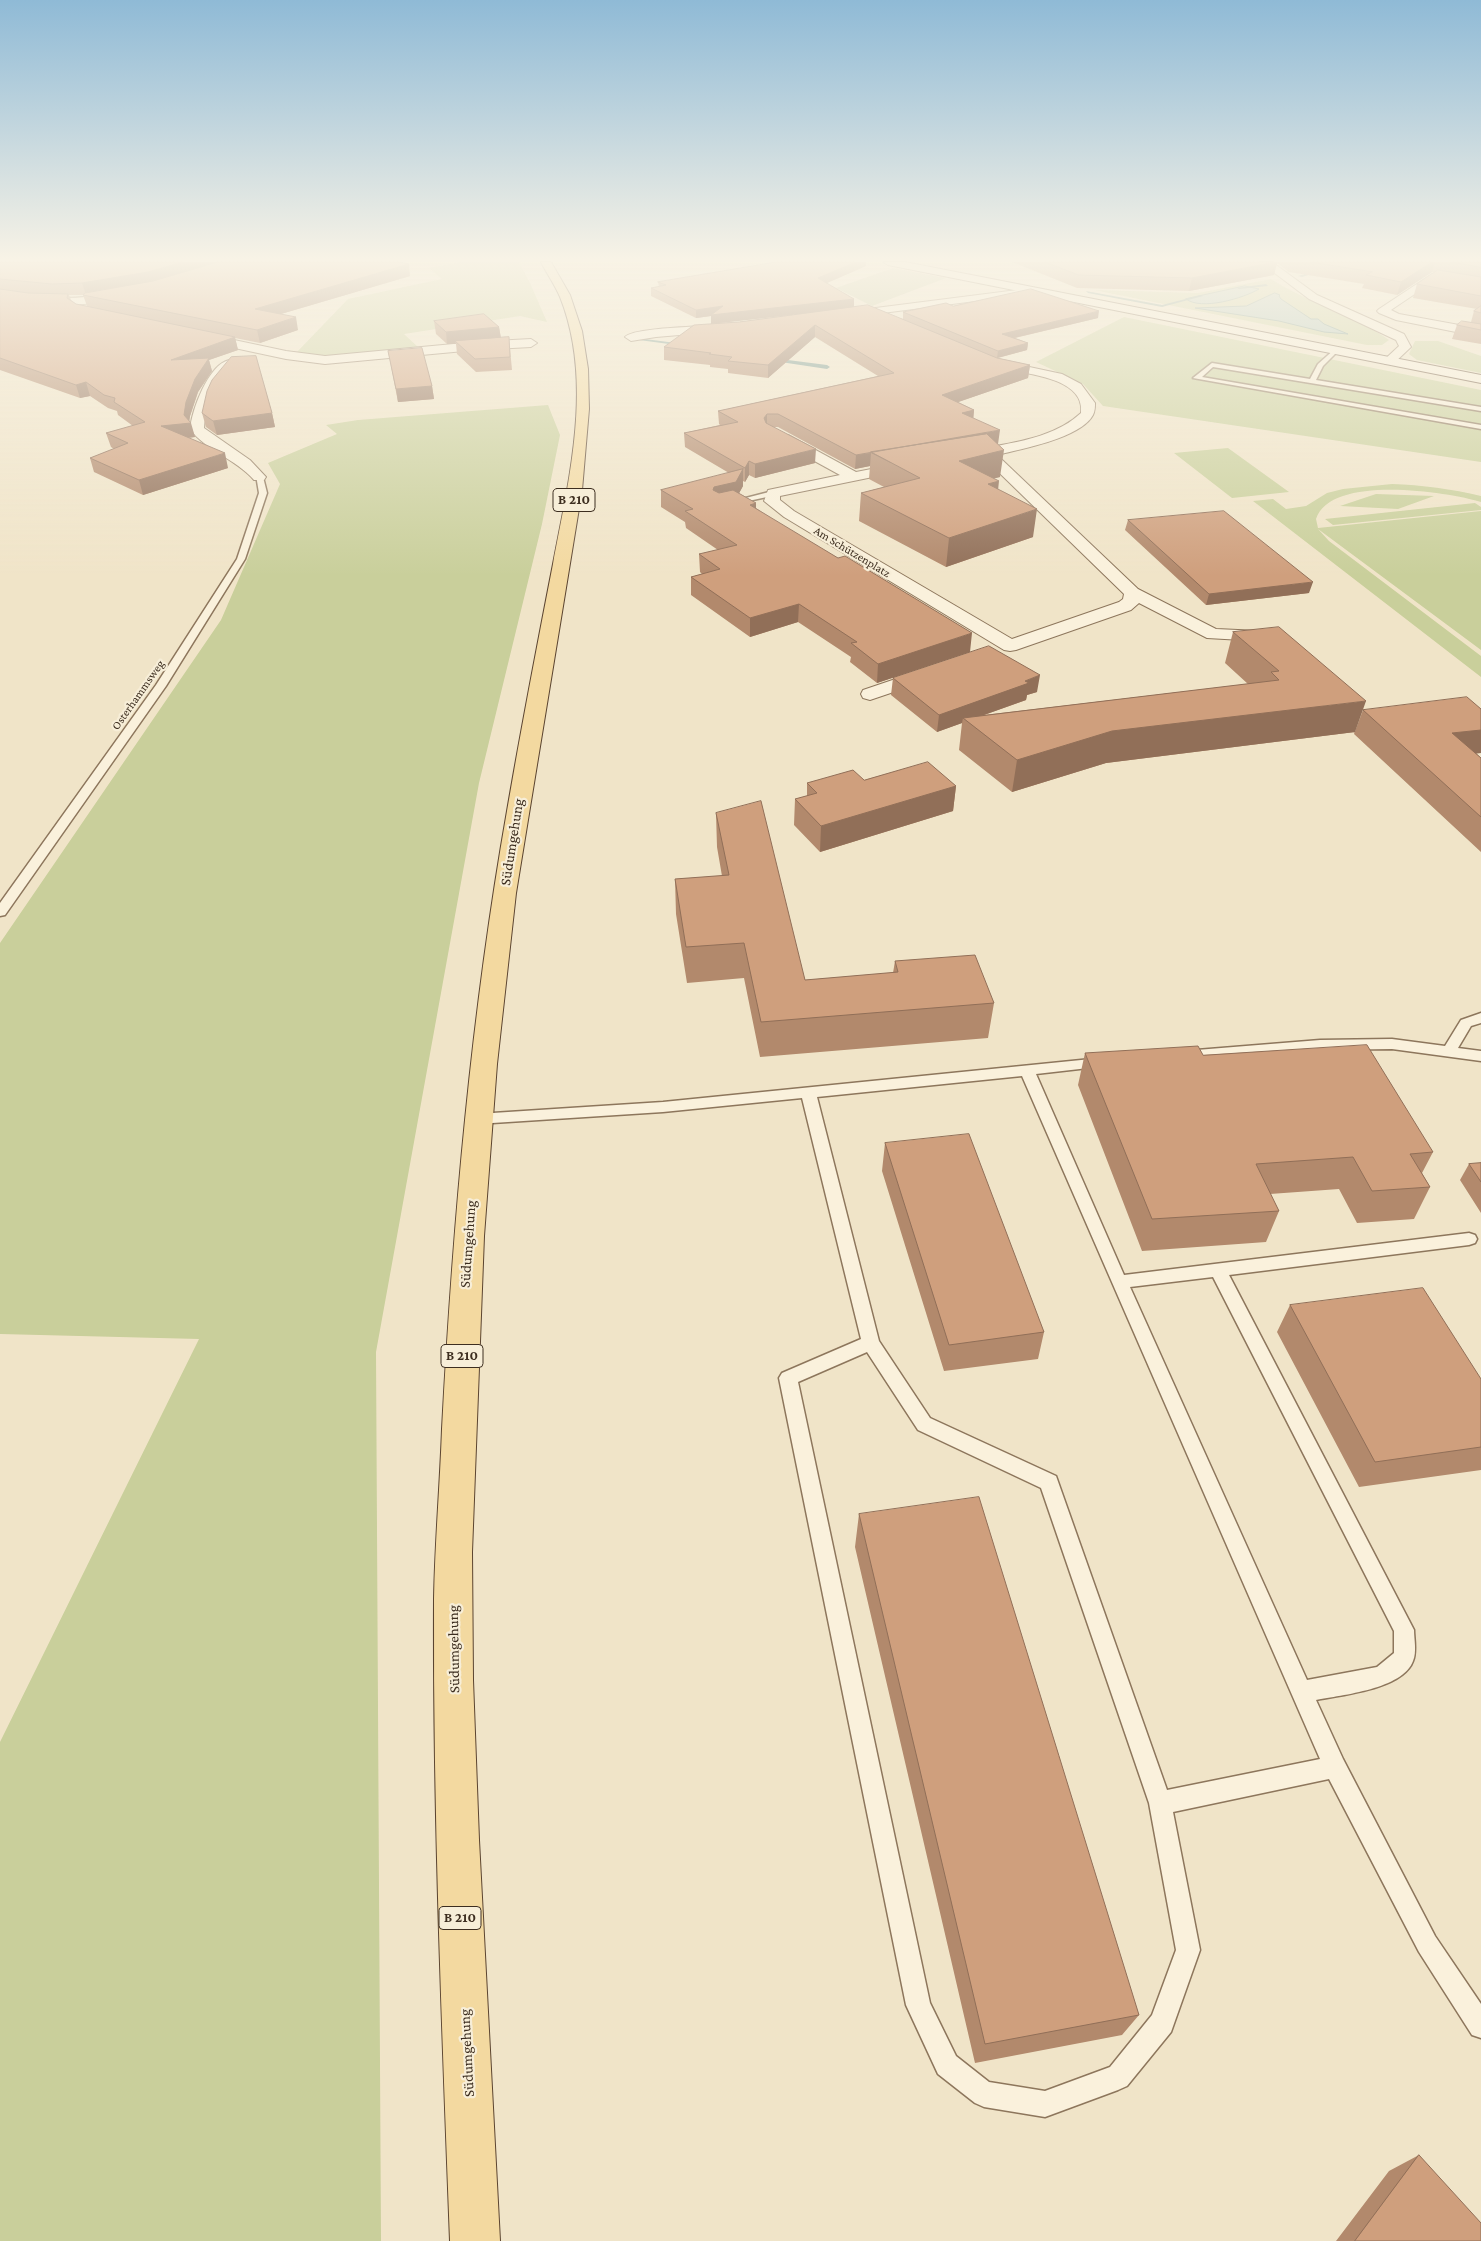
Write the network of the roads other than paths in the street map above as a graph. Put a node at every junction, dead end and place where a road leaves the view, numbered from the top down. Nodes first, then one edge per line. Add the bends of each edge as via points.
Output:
1 (227, 367) edge
2 (581, 367) edge
3 (1004, 367) edge
4 (1210, 367) edge
5 (1222, 367) edge
6 (1319, 367) edge
7 (1418, 367) edge
8 (1481, 379) edge
9 (1312, 381) junction
10 (1481, 409) edge
11 (1481, 427) edge
12 (772, 432) edge
13 (987, 452) junction
14 (951, 459) edge
15 (923, 463) edge
16 (259, 476) joint
17 (853, 476) junction
18 (773, 493) junction
19 (719, 506) edge
20 (1132, 593) junction
21 (1260, 636) edge
22 (1010, 646) junction
23 (991, 652) edge
24 (944, 668) edge
25 (870, 694) dead end
26 (0, 912) edge
27 (1481, 1018) edge
28 (1449, 1051) junction
29 (1481, 1056) edge
30 (1174, 1057) edge
31 (1115, 1062) edge
32 (1027, 1070) junction
33 (808, 1092) junction
34 (477, 1119) junction
35 (1469, 1239) dead end
36 (1218, 1270) junction
37 (1119, 1282) junction
38 (871, 1343) junction
39 (1302, 1692) junction
40 (1334, 1767) junction
41 (1160, 1803) junction
42 (1481, 2026) edge
43 (475, 2241) edge

1 - 16 street via 206,396 197,420 197,430 252,466
2 - 34 main road, Südumgehung / B 210 via 582,418 574,504 524,770 494,960
3 - 13 street via 1039,372 1068,382 1088,403 1087,413 1074,426 1050,436
4 - 11 lane via 1196,378
5 - 9 lane
6 - 9 lane
7 - 8 street
9 - 10 lane
12 - 17 street
13 - 14 street
13 - 20 street
15 - 17 street
16 - 26 lane, Osterhammsweg via 263,493 241,558 160,686
17 - 18 street
18 - 19 lane
18 - 22 street, Am Schützenplatz via 772,501 789,514
20 - 21 street via 1213,634
20 - 22 street via 1132,601 1125,606
22 - 23 street
24 - 25 street
27 - 28 lane via 1466,1023
28 - 29 lane
28 - 30 lane via 1392,1044 1320,1045
31 - 32 lane
32 - 33 lane
32 - 37 lane
33 - 34 lane via 663,1107
33 - 38 lane
34 - 43 main road, Südumgehung / B 210 via 463,1314 453,1594 458,1880
35 - 36 lane
36 - 37 lane
36 - 39 lane via 1404,1630 1404,1658 1382,1676
37 - 39 lane
38 - 41 lane via 924,1424 1049,1482
38 - 41 lane via 788,1378 918,2005 947,2065 984,2094 1045,2104 1118,2077 1162,2023 1188,1950
39 - 40 lane
40 - 41 lane
40 - 42 lane via 1427,1944

